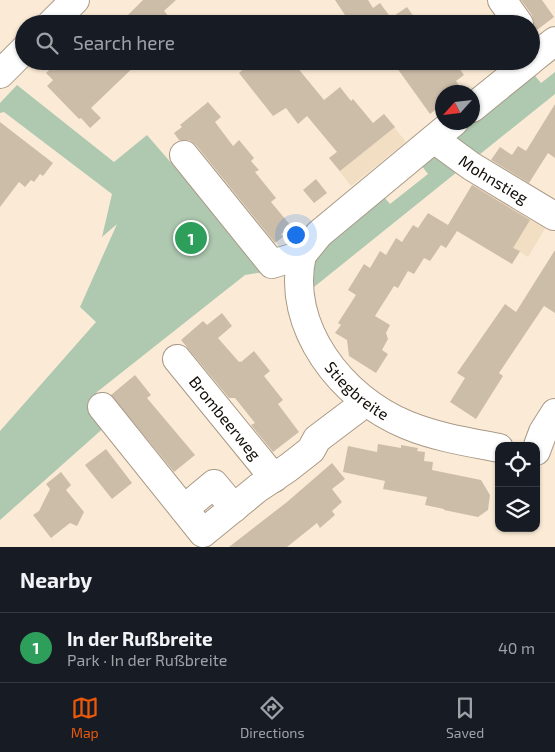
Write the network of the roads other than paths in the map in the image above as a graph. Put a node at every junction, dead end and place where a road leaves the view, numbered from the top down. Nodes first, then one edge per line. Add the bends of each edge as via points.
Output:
1 (75, 0) edge
2 (502, 0) edge
3 (60, 15) edge
4 (513, 15) edge
5 (15, 59) edge
6 (515, 70) edge
7 (0, 74) edge
8 (480, 101) edge
9 (444, 131) edge
10 (184, 155) dead end
11 (555, 214) edge
12 (302, 254) junction
13 (177, 359) dead end
14 (366, 402) junction
15 (102, 408) dead end
16 (555, 413) edge
17 (539, 442) edge
18 (495, 447) edge
19 (540, 457) edge
20 (555, 460) edge
21 (274, 478) junction

1 - 3 street
2 - 4 street
5 - 7 street
6 - 8 street
9 - 11 street, Mohnstieg via 471,166
9 - 12 street via 319,234
10 - 12 street via 272,264
12 - 14 street, Stiegbreite via 298,285 306,322 325,359
13 - 21 street, Brombeerweg
14 - 18 street, Stiegbreite via 406,425
14 - 21 street, Brombeerweg via 317,439 311,450
15 - 21 street, Brombeerweg via 204,533
16 - 17 street
19 - 20 street

